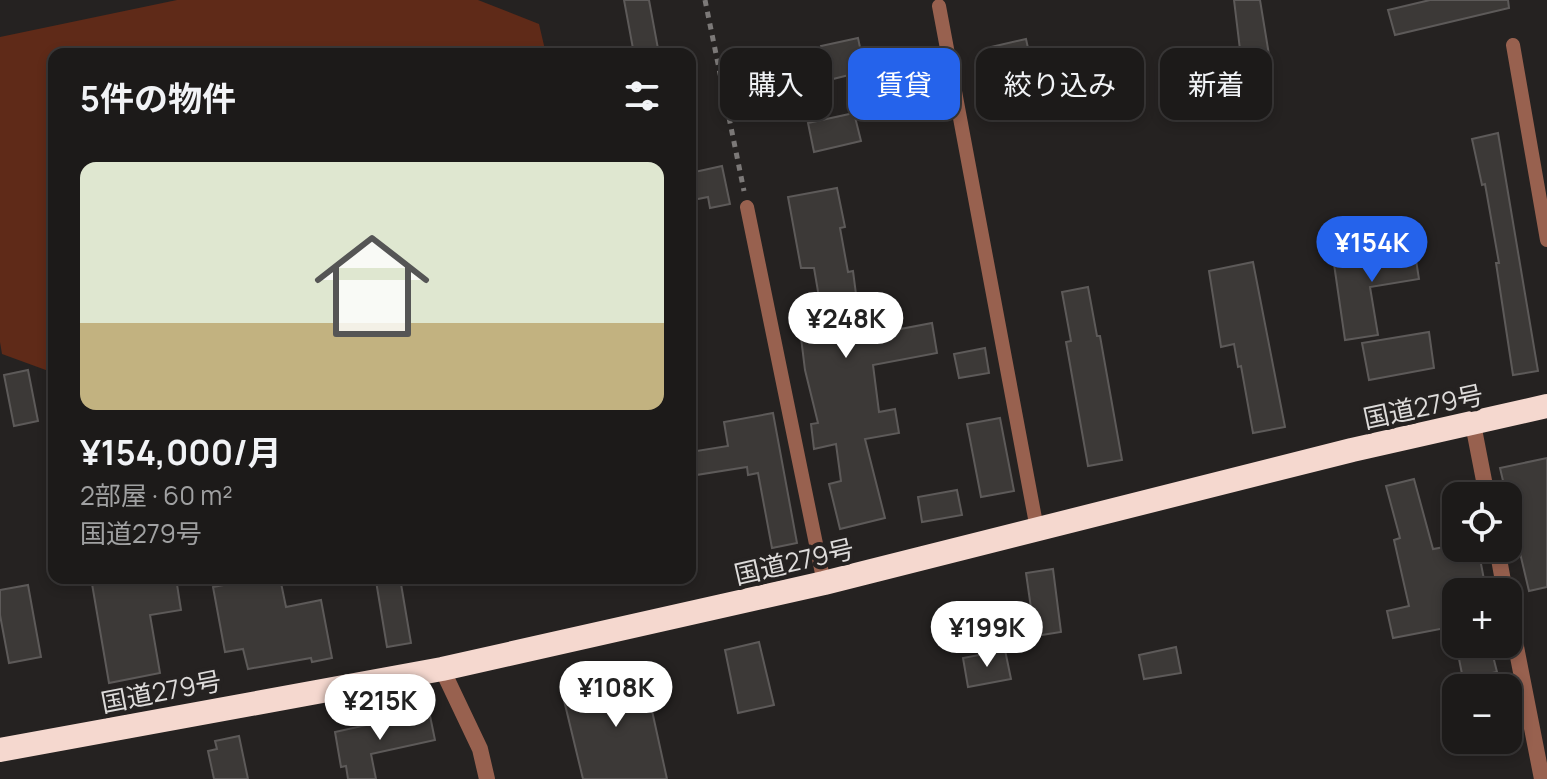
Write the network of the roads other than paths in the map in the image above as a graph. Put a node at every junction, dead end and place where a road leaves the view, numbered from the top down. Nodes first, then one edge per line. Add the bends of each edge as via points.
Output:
1 (939, 6) dead end
2 (1513, 45) dead end
3 (747, 207) road end
4 (1547, 240) edge
5 (1547, 406) edge
6 (1473, 424) junction
7 (1484, 482) edge
8 (1037, 529) junction
9 (824, 583) junction
10 (1518, 658) edge
11 (442, 669) junction
12 (0, 750) edge
13 (487, 779) edge
14 (1542, 779) edge

1 - 8 lane
2 - 4 lane
3 - 9 lane
5 - 6 highway, 国道279号
6 - 7 street
6 - 8 highway, 国道279号
8 - 9 highway, 国道279号
9 - 11 highway, 国道279号
10 - 14 street
11 - 12 highway, 国道279号
11 - 13 street via 480,749

